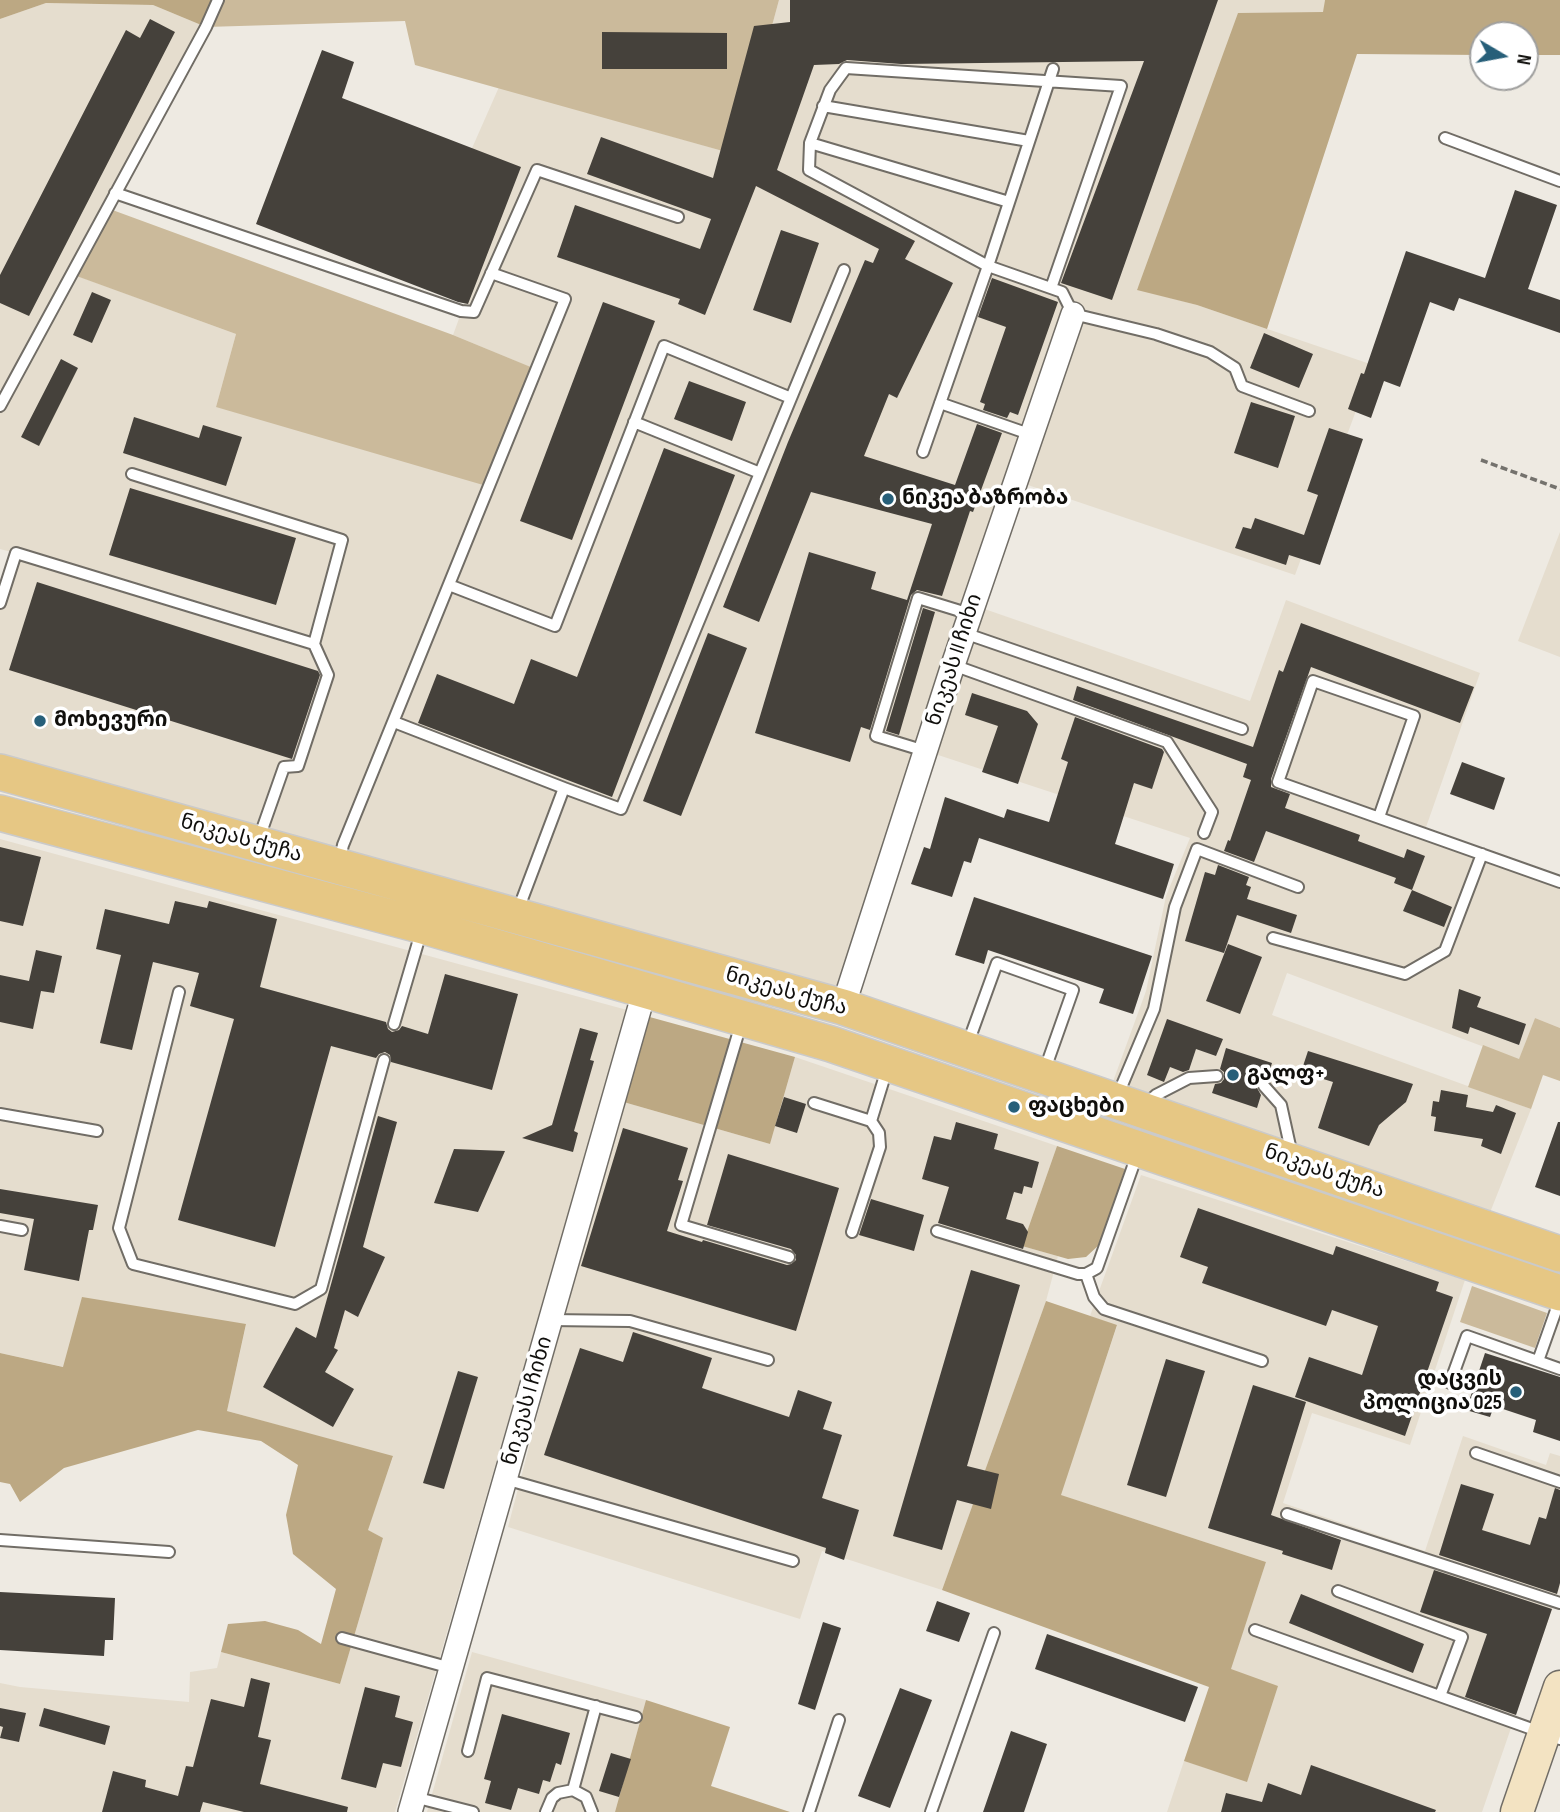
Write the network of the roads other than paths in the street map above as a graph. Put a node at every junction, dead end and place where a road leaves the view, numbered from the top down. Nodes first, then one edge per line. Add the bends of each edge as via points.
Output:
1 (218, 0) edge
2 (1052, 69) dead end
3 (1048, 82) junction
4 (823, 106) junction
5 (1445, 138) dead end
6 (1029, 141) junction
7 (810, 143) junction
8 (1560, 181) edge
9 (115, 193) junction
10 (1009, 202) junction
11 (678, 217) dead end
12 (988, 266) junction
13 (844, 270) dead end
14 (491, 273) junction
15 (1051, 288) junction
16 (1073, 314) junction
17 (791, 398) junction
18 (940, 403) junction
19 (0, 406) edge
20 (1309, 411) dead end
21 (634, 422) junction
22 (1032, 435) junction
23 (923, 452) dead end
24 (760, 473) junction
25 (132, 474) dead end
26 (449, 585) junction
27 (0, 603) edge
28 (967, 624) junction
29 (314, 644) junction
30 (953, 665) junction
31 (394, 722) junction
32 (1242, 729) dead end
33 (925, 751) junction
34 (0, 772) edge
35 (564, 788) junction
36 (0, 813) edge
37 (1379, 817) junction
38 (1205, 833) dead end
39 (257, 844) junction
40 (1482, 854) junction
41 (338, 866) junction
42 (1560, 881) edge
43 (1298, 887) dead end
44 (515, 916) junction
45 (423, 926) junction
46 (1273, 938) dead end
47 (645, 989) junction
48 (179, 992) dead end
49 (843, 1007) junction
50 (743, 1018) junction
51 (394, 1024) dead end
52 (966, 1049) junction
53 (384, 1060) dead end
54 (889, 1063) junction
55 (1043, 1076) junction
56 (1217, 1076) dead end
57 (1264, 1086) dead end
58 (814, 1103) dead end
59 (1128, 1104) junction
60 (0, 1114) edge
61 (871, 1121) junction
62 (97, 1131) dead end
63 (1139, 1148) junction
64 (1293, 1161) junction
65 (0, 1226) edge
66 (22, 1230) dead end
67 (937, 1231) dead end
68 (852, 1232) dead end
69 (1560, 1254) edge
70 (789, 1257) dead end
71 (1086, 1274) junction
72 (1560, 1293) edge
73 (1560, 1299) edge
74 (550, 1320) junction
75 (768, 1360) dead end
76 (1262, 1361) dead end
77 (1538, 1361) junction
78 (1560, 1369) edge
79 (1450, 1383) dead end
80 (1476, 1453) dead end
81 (505, 1479) junction
82 (1560, 1482) edge
83 (1287, 1514) dead end
84 (0, 1540) edge
85 (169, 1552) dead end
86 (793, 1561) dead end
87 (1338, 1591) dead end
88 (1560, 1603) edge
89 (1255, 1630) dead end
90 (994, 1633) dead end
91 (342, 1639) dead end
92 (451, 1668) junction
93 (1560, 1687) edge
94 (1440, 1696) junction
95 (596, 1706) junction
96 (636, 1717) dead end
97 (839, 1720) dead end
98 (1552, 1736) edge
99 (468, 1751) dead end
100 (573, 1790) junction
101 (412, 1804) edge
102 (473, 1812) edge
103 (546, 1812) edge
104 (592, 1812) edge
105 (809, 1812) edge
106 (931, 1812) edge
107 (1517, 1812) edge

1 - 9 lane
2 - 3 lane
3 - 4 lane via 846,68
3 - 6 lane
3 - 15 lane via 1121,86
4 - 6 lane
4 - 7 lane
5 - 8 lane
6 - 10 lane
7 - 10 lane
7 - 12 lane via 809,170
9 - 14 lane via 461,311 474,312
9 - 19 lane
10 - 12 lane
11 - 14 lane via 537,170
12 - 15 lane
12 - 18 lane
13 - 17 lane
14 - 26 lane via 565,299
15 - 16 lane via 1062,292
16 - 20 lane via 1210,352 1235,369 1242,386
16 - 22 street, ნიკეას II ჩიხი
17 - 21 lane via 664,346
17 - 24 lane
18 - 22 lane
18 - 23 lane
21 - 24 lane
21 - 26 lane via 555,625
22 - 28 street, ნიკეას II ჩიხი
24 - 35 lane via 621,808
25 - 29 lane via 342,540
26 - 31 lane
27 - 29 lane via 16,553
28 - 30 street, ნიკეას II ჩიხი
28 - 32 lane
28 - 33 lane via 918,598 876,736
29 - 39 lane via 328,675 298,766 284,767
30 - 33 street, ნიკეას II ჩიხი
30 - 38 lane via 1167,742 1212,812
31 - 35 lane
31 - 41 lane
33 - 49 street, ნიკეას II ჩიხი
34 - 39 main road, ნიკეას ქუჩა
35 - 44 lane
36 - 45 main road, ნიკეას ქუჩა
37 - 37 lane via 1414,716 1313,681 1278,782
37 - 40 lane
39 - 41 main road, ნიკეას ქუჩა
40 - 42 lane
40 - 46 lane via 1445,951 1405,974
41 - 44 main road, ნიკეას ქუჩა
43 - 59 lane via 1197,849 1175,907
44 - 49 main road, ნიკეას ქუჩა
45 - 47 main road, ნიკეას ქუჩა
45 - 51 lane
47 - 50 main road, ნიკეას ქუჩა
47 - 74 street, ნიკეას I ჩიხი
48 - 53 lane via 118,1228 132,1264 295,1304 321,1289
49 - 52 main road, ნიკეას ქუჩა
50 - 54 main road, ნიკეას ქუჩა
50 - 70 lane via 681,1225
52 - 55 main road, ნიკეას ქუჩა
52 - 55 lane via 997,963 1073,990
54 - 61 lane
54 - 63 main road, ნიკეას ქუჩა
55 - 59 main road, ნიკეას ქუჩა
56 - 59 lane via 1189,1078
57 - 64 lane via 1281,1105
58 - 61 lane
59 - 64 main road, ნიკეას ქუჩა
60 - 62 lane
61 - 68 lane via 879,1133 880,1147
63 - 71 lane via 1097,1268
63 - 72 main road, ნიკეას ქუჩა
64 - 69 main road, ნიკეას ქუჩა
65 - 66 lane
67 - 71 lane
71 - 76 lane via 1104,1309
73 - 77 lane
74 - 75 lane via 630,1321
74 - 81 street, ნიკეას I ჩიხი
77 - 78 lane
77 - 79 lane via 1467,1336
80 - 82 lane
81 - 86 lane
81 - 92 street, ნიკეას I ჩიხი
83 - 88 lane
84 - 85 lane
87 - 94 lane via 1462,1637
89 - 94 lane
90 - 106 lane
91 - 92 lane
92 - 101 street, ნიკეას I ჩიხი
93 - 98 street
94 - 98 lane
95 - 96 lane
95 - 99 lane via 487,1678
95 - 100 lane
97 - 105 lane
98 - 107 street
100 - 103 lane via 558,1793
100 - 104 lane via 586,1797
101 - 102 lane

